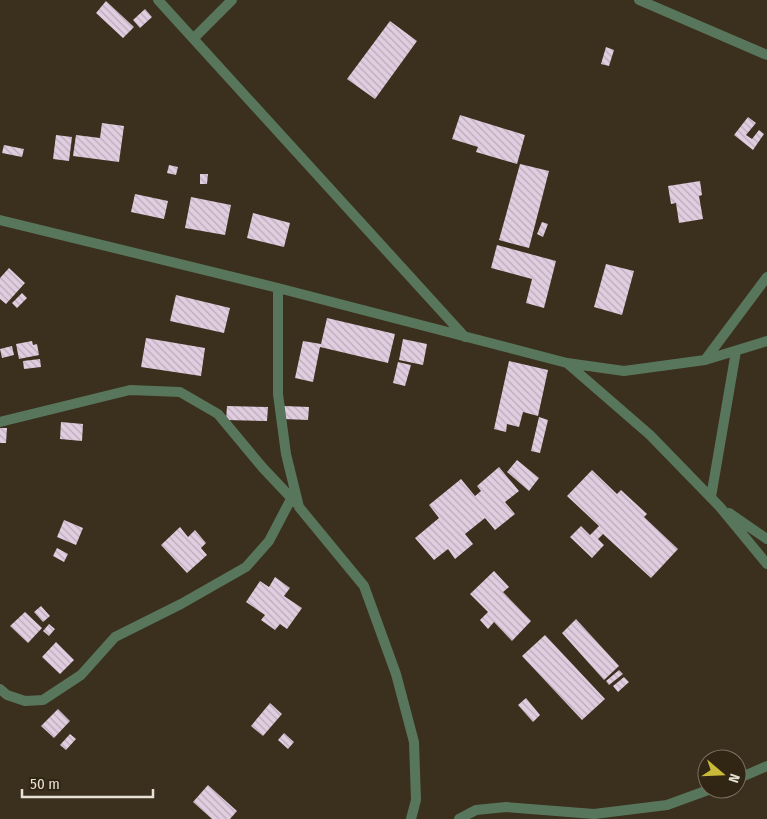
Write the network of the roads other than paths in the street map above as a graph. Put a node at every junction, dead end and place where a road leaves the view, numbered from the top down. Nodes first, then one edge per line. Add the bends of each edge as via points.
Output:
1 (158, 0) edge
2 (232, 0) edge
3 (639, 0) edge
4 (194, 38) junction
5 (767, 55) edge
6 (0, 220) edge
7 (767, 277) edge
8 (278, 288) junction
9 (465, 337) junction
10 (767, 341) edge
11 (736, 350) junction
12 (705, 360) junction
13 (568, 363) junction
14 (0, 422) edge
15 (711, 497) junction
16 (291, 498) junction
17 (299, 507) junction
18 (720, 507) junction
19 (767, 539) edge
20 (767, 564) edge
21 (0, 689) edge
22 (767, 766) edge
23 (747, 775) edge
24 (697, 794) edge
25 (411, 819) edge
26 (459, 819) edge

1 - 4 street
2 - 4 street
3 - 5 street
4 - 9 street
6 - 8 street
7 - 12 street
8 - 9 street
8 - 17 street via 278,394 286,454
9 - 13 street
10 - 11 street
11 - 12 street
11 - 15 street
12 - 13 street via 624,371
13 - 15 street via 650,436
14 - 16 street via 130,390 180,392 218,414
15 - 18 street
16 - 17 street
16 - 21 street via 269,541 246,567 115,637 81,675 43,700 25,701
17 - 25 street via 364,586 396,674 414,742 416,800
18 - 19 street
18 - 20 street
22 - 23 street
24 - 26 street via 667,805 594,814 506,808 476,810

